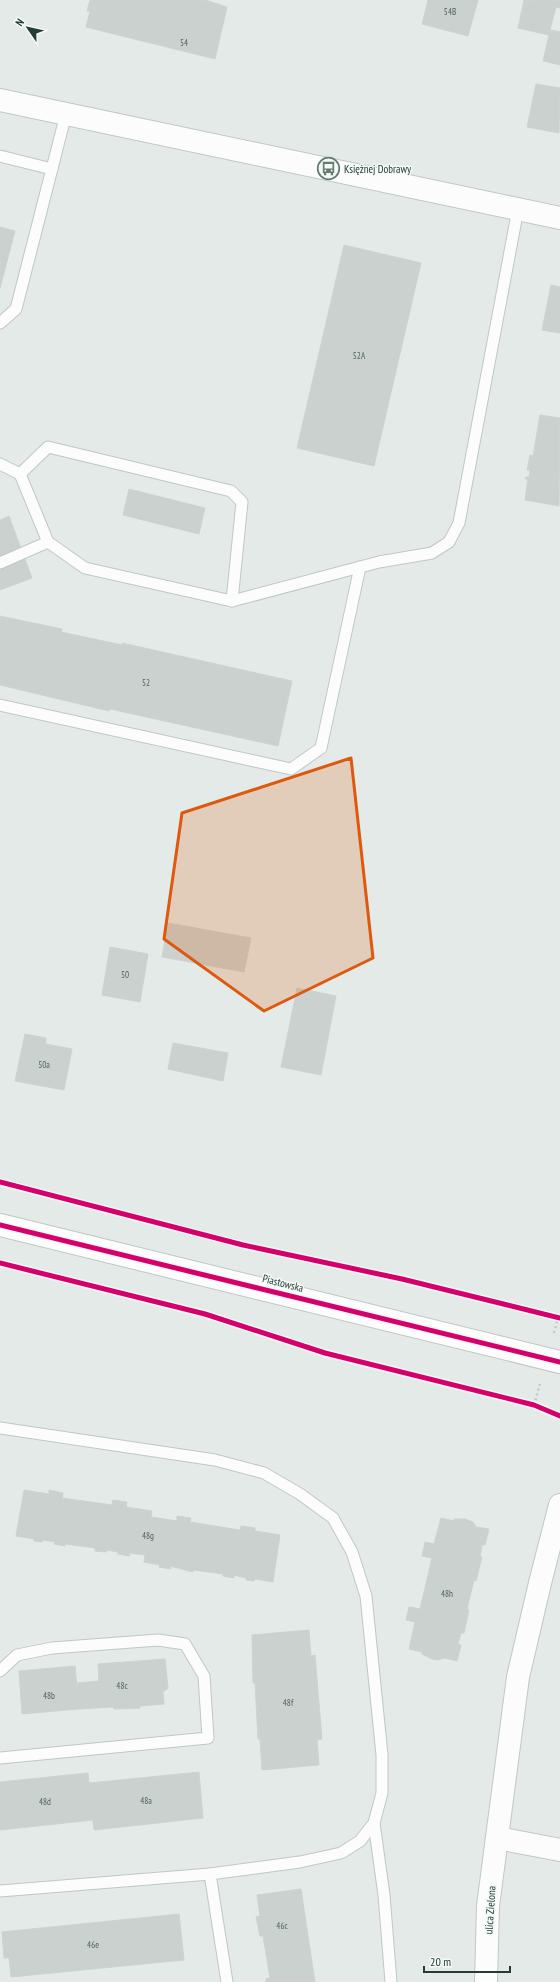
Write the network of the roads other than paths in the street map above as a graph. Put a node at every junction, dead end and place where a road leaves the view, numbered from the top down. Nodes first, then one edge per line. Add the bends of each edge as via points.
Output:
1 (0, 100) edge
2 (66, 114) junction
3 (0, 156) edge
4 (52, 169) junction
5 (518, 209) junction
6 (560, 218) edge
7 (0, 322) edge
8 (0, 464) edge
9 (20, 474) junction
10 (48, 542) junction
11 (0, 563) edge
12 (360, 567) junction
13 (232, 601) junction
14 (0, 705) edge
15 (0, 1225) edge
16 (560, 1362) edge
17 (0, 1428) edge
18 (560, 1505) edge
19 (0, 1671) edge
20 (0, 1758) edge
21 (374, 1823) junction
22 (498, 1838) junction
23 (560, 1850) edge
24 (210, 1874) junction
25 (0, 1891) edge
26 (227, 1982) edge
27 (391, 1982) edge
28 (486, 1982) edge

1 - 2 street
2 - 4 lane
2 - 5 street
3 - 4 lane
4 - 7 lane via 16,309
5 - 6 street
5 - 12 lane via 459,523 449,542 432,553
8 - 9 lane
9 - 10 lane
9 - 13 lane via 48,447 231,490 242,502
10 - 11 lane
10 - 13 lane via 86,568
12 - 13 lane
12 - 14 lane via 321,748 291,768
15 - 16 street, Piastowska
17 - 21 lane via 215,1460 264,1473 300,1494 333,1518 352,1552 366,1596 382,1755 382,1793
18 - 22 street, ulica Zielona via 518,1676
19 - 20 lane via 17,1655 52,1648 158,1640 185,1644 204,1676 208,1738
21 - 24 lane via 360,1841 341,1853 300,1862
21 - 27 lane via 384,1895
22 - 23 street
22 - 28 street, ulica Zielona via 488,1906
24 - 25 lane
24 - 26 lane

